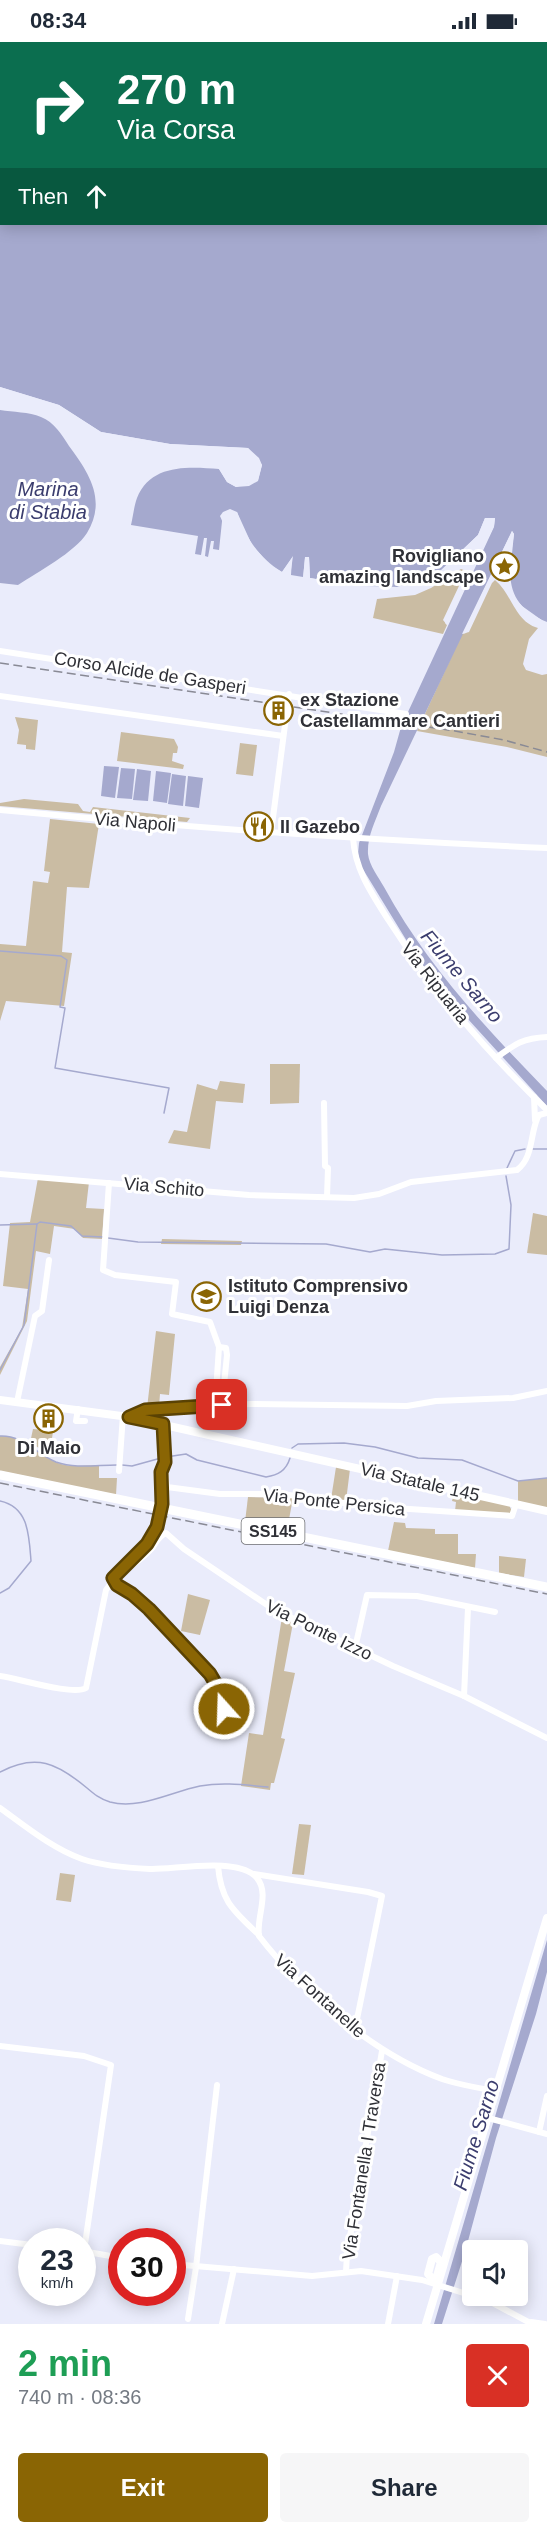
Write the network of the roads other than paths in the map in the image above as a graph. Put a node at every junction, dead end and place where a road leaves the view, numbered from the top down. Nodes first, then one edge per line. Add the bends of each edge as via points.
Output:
1 (0, 651) edge
2 (289, 694) junction
3 (0, 696) edge
4 (406, 714) dead end
5 (283, 736) junction
6 (0, 810) edge
7 (271, 833) junction
8 (353, 838) junction
9 (547, 848) edge
10 (547, 1036) edge
11 (496, 1058) junction
12 (533, 1096) junction
13 (324, 1103) dead end
14 (547, 1111) edge
15 (535, 1123) junction
16 (0, 1174) edge
17 (109, 1183) junction
18 (327, 1197) junction
19 (49, 1260) dead end
20 (240, 1284) dead end
21 (312, 1286) dead end
22 (238, 1308) dead end
23 (300, 1312) dead end
24 (547, 1391) edge
25 (0, 1400) edge
26 (17, 1402) junction
27 (218, 1405) junction
28 (78, 1409) junction
29 (126, 1416) junction
30 (85, 1421) dead end
31 (163, 1424) junction
32 (164, 1463) junction
33 (119, 1471) dead end
34 (0, 1475) edge
35 (516, 1504) junction
36 (547, 1511) edge
37 (113, 1578) junction
38 (547, 1587) edge
39 (468, 1608) junction
40 (495, 1612) dead end
41 (355, 1648) junction
42 (0, 1676) edge
43 (464, 1696) junction
44 (224, 1709) dead end
45 (547, 1735) edge
46 (0, 1809) edge
47 (218, 1866) junction
48 (253, 1874) junction
49 (547, 1918) edge
50 (259, 1936) junction
51 (355, 2029) junction
52 (0, 2046) edge
53 (382, 2051) junction
54 (217, 2085) dead end
55 (496, 2091) junction
56 (547, 2096) edge
57 (490, 2118) junction
58 (539, 2132) junction
59 (547, 2134) edge
60 (456, 2226) junction
61 (86, 2228) edge
62 (0, 2241) edge
63 (18, 2243) edge
64 (186, 2266) edge
65 (196, 2267) junction
66 (234, 2269) junction
67 (346, 2272) junction
68 (398, 2276) junction
69 (436, 2276) junction
70 (511, 2312) junction
71 (188, 2319) dead end
72 (530, 2323) edge
73 (222, 2324) edge
74 (388, 2324) edge
75 (426, 2324) edge
76 (519, 2324) edge
77 (545, 2324) edge

1 - 2 street, Corso Alcide de Gasperi
2 - 4 street, Corso Alcide de Gasperi
2 - 5 street
3 - 5 street
5 - 7 street
6 - 7 street, Via Napoli
7 - 8 street, Via Napoli
8 - 9 street, Via Napoli
8 - 11 street, Via Ripuaria via 363,879 407,949
10 - 11 street via 527,1038
11 - 12 street, Via Ripuaria
12 - 14 street, Via Ripuaria
12 - 15 street, Via Schito
13 - 18 street
14 - 15 street
15 - 18 street, Via Schito via 525,1162 517,1170 411,1182 354,1198
16 - 17 street, Via Schito
17 - 18 street, Via Schito via 249,1195
17 - 27 street via 103,1270 176,1282 172,1314 210,1322 219,1347 226,1348
19 - 26 street via 42,1311 35,1316
20 - 21 street
22 - 23 street
24 - 27 street via 513,1398 407,1406
25 - 26 main road, Via Statale 145
26 - 28 main road, Via Statale 145
27 - 29 street via 145,1410
28 - 29 main road, Via Statale 145
28 - 30 street via 76,1421
29 - 31 main road, Via Statale 145
29 - 33 street
31 - 32 street
31 - 35 main road, Via Statale 145
32 - 35 street, Via Ponte Persica via 167,1487 191,1491 282,1494 364,1506 512,1516
32 - 37 street via 158,1524 147,1544
34 - 38 highway, SS145
35 - 36 main road, Via Statale 145
37 - 41 street, Via Ponte Izzo via 137,1562 166,1533 255,1598
37 - 42 street via 106,1590 86,1688 60,1688
37 - 44 street via 149,1609 210,1674 224,1698
39 - 40 street
39 - 41 street via 417,1596 367,1595
39 - 43 street
41 - 43 street, Via Ponte Izzo
43 - 45 street, Via Ponte Izzo
46 - 47 street via 72,1855 99,1864 152,1869
47 - 48 street
47 - 50 street, Via Fontanelle via 223,1896
48 - 50 street via 263,1892
48 - 51 street via 382,1896
49 - 55 main road
50 - 51 street, Via Fontanelle via 289,1973
51 - 53 street, Via Fontanelle
52 - 61 street via 84,2056 111,2065
53 - 55 street, Via Fontanelle via 443,2079
53 - 67 street, Via Fontanella I Traversa
54 - 65 street
55 - 57 main road
56 - 58 street
57 - 58 street
57 - 60 main road
58 - 59 street
60 - 69 main road
60 - 69 main road
62 - 63 street
64 - 65 street
65 - 66 street
65 - 71 street
66 - 67 street via 312,2276
66 - 73 street
67 - 68 street
68 - 69 street
68 - 74 street
69 - 70 street via 460,2291
69 - 75 main road
70 - 72 street
70 - 76 street
72 - 77 street

